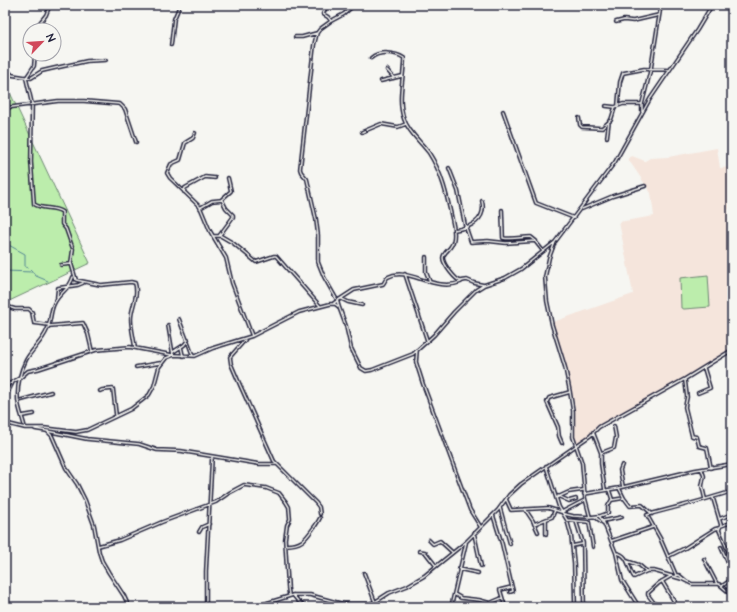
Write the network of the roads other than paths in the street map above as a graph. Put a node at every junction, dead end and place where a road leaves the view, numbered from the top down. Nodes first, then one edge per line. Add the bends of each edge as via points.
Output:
1 (50, 5) edge
2 (180, 5) edge
3 (328, 5) edge
4 (354, 5) edge
5 (661, 5) edge
6 (712, 5) edge
7 (659, 15) junction
8 (331, 21) junction
9 (40, 22) edge
10 (616, 22) dead end
11 (316, 33) junction
12 (295, 37) dead end
13 (171, 44) dead end
14 (371, 58) dead end
15 (106, 60) dead end
16 (34, 62) edge
17 (5, 67) edge
18 (651, 69) junction
19 (387, 70) dead end
20 (670, 70) junction
21 (402, 76) junction
22 (27, 77) junction
23 (394, 78) junction
24 (381, 81) dead end
25 (32, 104) junction
26 (642, 104) junction
27 (618, 105) junction
28 (606, 106) dead end
29 (615, 107) junction
30 (5, 108) edge
31 (503, 111) dead end
32 (642, 114) junction
33 (579, 118) dead end
34 (609, 121) junction
35 (406, 124) junction
36 (195, 132) dead end
37 (362, 132) dead end
38 (607, 137) dead end
39 (136, 142) dead end
40 (449, 168) dead end
41 (215, 178) dead end
42 (228, 178) dead end
43 (645, 186) dead end
44 (184, 192) junction
45 (221, 200) junction
46 (482, 201) dead end
47 (200, 208) junction
48 (580, 209) junction
49 (502, 210) dead end
50 (574, 218) junction
51 (466, 227) junction
52 (454, 230) junction
53 (213, 236) junction
54 (219, 236) junction
55 (536, 241) junction
56 (554, 242) junction
57 (543, 251) junction
58 (426, 257) dead end
59 (71, 264) junction
60 (61, 265) dead end
61 (405, 274) junction
62 (74, 275) junction
63 (461, 281) junction
64 (84, 282) junction
65 (430, 282) junction
66 (484, 285) junction
67 (70, 286) junction
68 (57, 298) junction
69 (342, 299) junction
70 (338, 302) junction
71 (332, 304) junction
72 (362, 305) dead end
73 (5, 306) edge
74 (321, 307) junction
75 (339, 307) junction
76 (179, 319) dead end
77 (168, 325) dead end
78 (49, 326) junction
79 (252, 336) junction
80 (246, 339) junction
81 (188, 340) junction
82 (427, 341) junction
83 (181, 347) junction
84 (135, 348) junction
85 (417, 350) junction
86 (732, 350) edge
87 (92, 351) junction
88 (172, 352) junction
89 (173, 355) junction
90 (184, 356) junction
91 (193, 356) junction
92 (160, 363) junction
93 (136, 367) dead end
94 (704, 368) junction
95 (20, 378) junction
96 (685, 379) junction
97 (14, 381) junction
98 (5, 386) edge
99 (100, 391) dead end
100 (51, 392) dead end
101 (570, 392) junction
102 (698, 393) dead end
103 (5, 398) edge
104 (18, 401) junction
105 (34, 414) dead end
106 (116, 415) junction
107 (22, 416) junction
108 (5, 423) edge
109 (614, 426) dead end
110 (25, 428) junction
111 (34, 428) junction
112 (46, 431) junction
113 (594, 432) junction
114 (562, 443) dead end
115 (575, 446) junction
116 (601, 453) junction
117 (212, 457) junction
118 (276, 464) junction
119 (732, 464) edge
120 (622, 465) dead end
121 (546, 466) junction
122 (711, 468) junction
123 (702, 469) junction
124 (623, 487) junction
125 (619, 488) junction
126 (583, 490) junction
127 (605, 490) junction
128 (610, 490) junction
129 (732, 491) edge
130 (584, 494) junction
131 (557, 497) junction
132 (506, 498) junction
133 (624, 498) junction
134 (712, 498) junction
135 (576, 499) dead end
136 (705, 499) junction
137 (585, 500) junction
138 (612, 500) junction
139 (210, 504) junction
140 (500, 508) junction
141 (525, 509) junction
142 (555, 510) junction
143 (563, 513) junction
144 (320, 514) dead end
145 (652, 514) junction
146 (732, 514) edge
147 (493, 515) junction
148 (599, 516) junction
149 (590, 517) junction
150 (594, 517) junction
151 (622, 517) dead end
152 (320, 518) dead end
153 (720, 519) junction
154 (546, 520) junction
155 (567, 520) junction
156 (576, 521) junction
157 (603, 521) junction
158 (732, 522) edge
159 (209, 524) junction
160 (534, 524) junction
161 (604, 524) junction
162 (481, 526) junction
163 (721, 526) junction
164 (653, 527) junction
165 (719, 528) junction
166 (199, 532) dead end
167 (538, 532) dead end
168 (474, 533) junction
169 (546, 534) dead end
170 (429, 540) dead end
171 (611, 541) junction
172 (466, 542) junction
173 (510, 544) dead end
174 (582, 544) junction
175 (286, 545) junction
176 (98, 546) junction
177 (572, 546) junction
178 (721, 547) dead end
179 (593, 548) dead end
180 (420, 551) dead end
181 (452, 552) junction
182 (616, 552) junction
183 (669, 556) junction
184 (704, 559) dead end
185 (732, 560) edge
186 (627, 561) junction
187 (436, 566) junction
188 (481, 566) dead end
189 (459, 569) junction
190 (647, 572) junction
191 (732, 572) edge
192 (364, 573) dead end
193 (478, 573) dead end
194 (673, 576) junction
195 (732, 579) edge
196 (662, 581) junction
197 (717, 584) junction
198 (722, 586) junction
199 (512, 587) junction
200 (510, 592) dead end
201 (454, 594) junction
202 (731, 594) edge
203 (290, 595) junction
204 (293, 595) junction
205 (502, 598) junction
206 (374, 604) junction
207 (350, 605) junction
208 (129, 607) edge
209 (206, 607) edge
210 (254, 607) edge
211 (306, 607) edge
212 (348, 607) edge
213 (451, 607) edge
214 (503, 607) edge
215 (575, 607) edge
216 (584, 607) edge
217 (639, 607) edge
218 (657, 607) edge
219 (675, 607) edge

1 - 9 street
2 - 13 street via 174,19
3 - 8 street via 323,14
4 - 8 street
5 - 7 street
6 - 20 street
7 - 10 street
7 - 18 street
8 - 11 street
11 - 12 street
11 - 70 street via 300,170 307,179 316,219 318,264
14 - 21 street via 383,54 403,57
15 - 22 street via 61,66
16 - 22 street
17 - 22 street via 12,75
18 - 20 street
18 - 26 street
18 - 27 street via 623,73
19 - 23 street
20 - 32 street
21 - 23 street
21 - 35 street via 402,106
22 - 25 street
23 - 24 street
25 - 30 street
25 - 39 street via 72,101 120,104 125,109
25 - 59 street via 31,162 34,203 38,207 59,209 62,212 62,224 73,249
26 - 27 street
26 - 32 street
27 - 29 street
28 - 29 street
29 - 34 street
31 - 50 street via 536,203
32 - 48 street via 615,162
33 - 34 street via 580,126 584,128 602,128
34 - 38 street
35 - 37 street via 398,127 381,124
35 - 52 street via 438,168
36 - 44 street via 193,138 185,143 180,160 172,164 167,172
40 - 51 street via 458,191
41 - 44 street via 204,177 187,187
42 - 45 street via 231,191
43 - 48 street
44 - 47 street
45 - 47 street
45 - 54 street via 234,216
46 - 51 street via 482,217
47 - 53 street
48 - 50 street
49 - 55 street via 503,238 531,237
50 - 56 street
51 - 52 street
51 - 55 street via 472,242
52 - 63 street via 453,243 443,260 448,270
53 - 54 street
53 - 79 street via 227,260 232,283
54 - 74 street via 236,245 256,262 276,256
55 - 57 street
56 - 57 street
56 - 101 street via 548,262 545,288
57 - 66 street via 512,275
58 - 65 street via 426,272
59 - 60 street
59 - 62 street
61 - 65 street
61 - 69 street via 389,277 384,284 356,290
61 - 82 street
62 - 64 street via 76,280
62 - 67 street
63 - 65 street via 448,285
63 - 66 street via 467,280
64 - 67 street
64 - 84 street via 101,285 134,283 135,303 131,319
66 - 82 street via 476,290
67 - 68 street
67 - 68 street via 58,288
68 - 78 street via 52,308
69 - 70 street
69 - 72 street
70 - 71 street
70 - 75 street
71 - 74 street
71 - 75 street
73 - 78 street via 29,309 32,311 34,323
74 - 79 street via 299,312
75 - 85 street via 350,346 363,370 372,370 410,356
76 - 81 street
77 - 88 street
78 - 87 street via 83,323
78 - 95 street via 42,341 26,360
79 - 80 street
80 - 91 street
80 - 118 street via 231,354 231,364
81 - 83 street
81 - 91 street
82 - 85 street
83 - 88 street
83 - 90 street
84 - 87 street
84 - 89 street
85 - 162 street via 416,362 424,386 470,510
86 - 94 street
87 - 95 street via 28,371
88 - 89 street
89 - 90 street
89 - 92 street
90 - 91 street
92 - 93 street
92 - 106 street via 149,395 134,407
94 - 96 street
94 - 102 street via 710,388
95 - 97 street
95 - 104 street
96 - 113 street
96 - 122 street via 688,397 685,407 692,435 697,436 699,446 707,448
97 - 98 street
97 - 103 street
99 - 106 street via 113,389
100 - 104 street
101 - 114 street via 549,398 547,402 558,426
101 - 115 street
104 - 107 street
105 - 107 street
106 - 111 street via 83,431
107 - 110 street
108 - 110 street
109 - 116 street via 614,448
110 - 111 street
111 - 112 street
112 - 117 street
112 - 176 street via 52,436 66,468 81,492 94,525
113 - 115 street
113 - 116 street
115 - 121 street
115 - 126 street via 582,463
116 - 127 street
117 - 118 street via 265,465
117 - 139 street
118 - 144 street via 318,505
119 - 122 street
120 - 124 street via 620,470
121 - 131 street
121 - 132 street
122 - 123 street
123 - 124 street
123 - 136 street
124 - 125 street
125 - 128 street
125 - 133 street
126 - 130 street
126 - 131 street
127 - 128 street
127 - 130 street
128 - 138 street
129 - 134 street
130 - 137 street
131 - 135 street via 569,501
131 - 143 street via 558,507
132 - 140 street
132 - 141 street via 511,510
133 - 138 street
133 - 145 street via 630,506 641,505
134 - 136 street
134 - 153 street
136 - 145 street
137 - 143 street
137 - 149 street
138 - 148 street via 608,506 608,514
139 - 159 street
139 - 175 street via 246,484 278,492 290,511
139 - 176 street via 120,540
140 - 147 street
140 - 173 street
141 - 142 street
141 - 160 street
142 - 143 street
142 - 154 street via 553,516
143 - 149 street
143 - 155 street
145 - 164 street via 647,516
146 - 153 street
147 - 162 street
147 - 199 street
148 - 150 street
148 - 157 street
149 - 150 street
150 - 161 street
151 - 157 street
152 - 175 street via 303,540
153 - 163 street
154 - 160 street
154 - 169 street
155 - 156 street
155 - 177 street
156 - 174 street
156 - 179 street via 589,522
157 - 161 street
158 - 163 street
159 - 166 street via 202,527
159 - 209 street
160 - 167 street
161 - 171 street
162 - 168 street
163 - 165 street
164 - 171 street
164 - 183 street
165 - 183 street
165 - 185 street
168 - 172 street
168 - 188 street
170 - 181 street via 433,544 440,541
171 - 182 street
172 - 181 street
172 - 189 street
174 - 177 street
174 - 216 street
175 - 203 street
176 - 208 street via 104,566
177 - 215 street
178 - 191 street
180 - 187 street via 425,552
181 - 187 street
182 - 186 street
182 - 217 street via 622,580
183 - 194 street
184 - 197 street
186 - 190 street via 639,565
186 - 190 street via 633,576
187 - 206 street via 420,579 389,593
189 - 193 street
189 - 201 street
190 - 194 street
192 - 206 street
194 - 196 street
194 - 197 street via 694,584
195 - 198 street
196 - 218 street via 648,594
196 - 219 street
197 - 198 street
198 - 202 street
199 - 200 street via 513,591
199 - 205 street via 500,590
201 - 205 street via 461,598 490,603
201 - 213 street
203 - 204 street
203 - 210 street
204 - 207 street via 310,595
204 - 211 street
205 - 214 street
206 - 207 street
207 - 212 street

